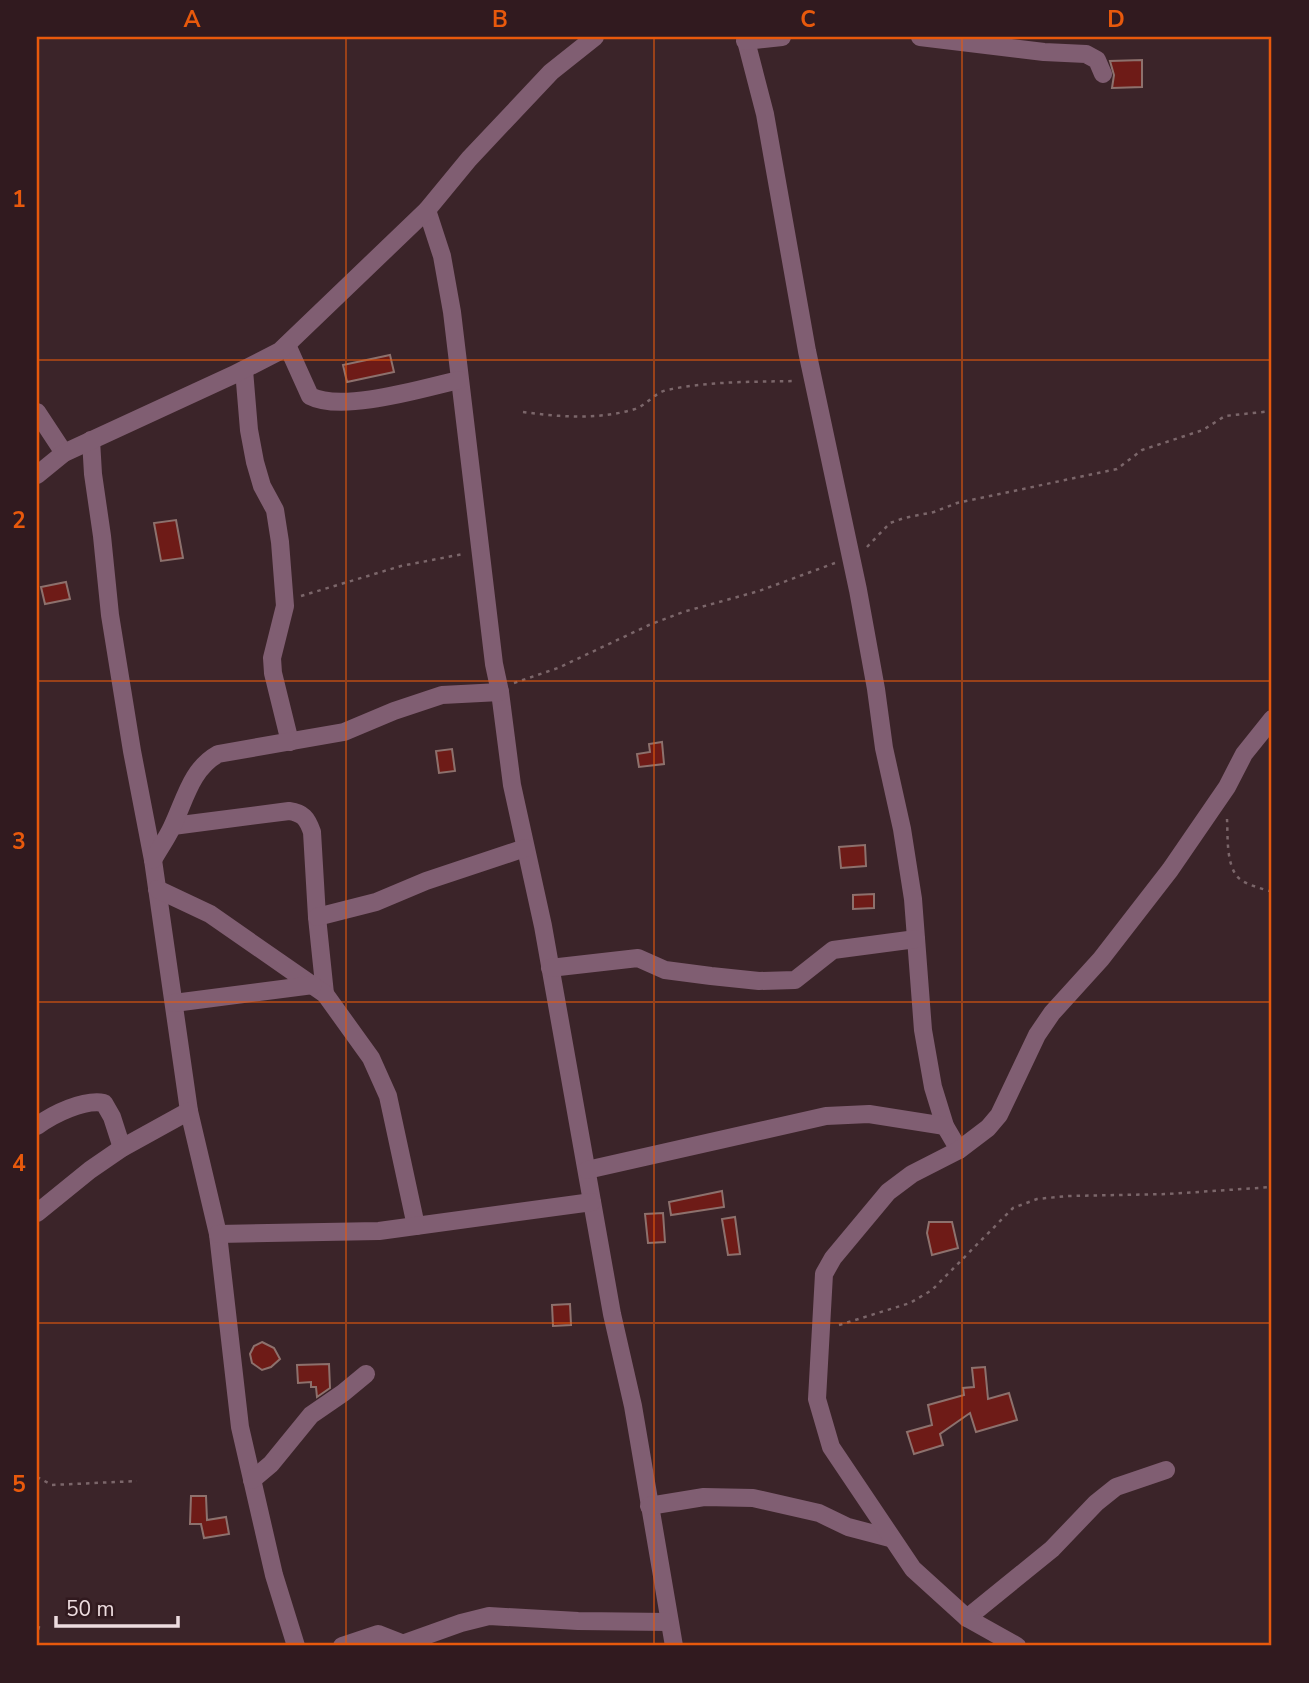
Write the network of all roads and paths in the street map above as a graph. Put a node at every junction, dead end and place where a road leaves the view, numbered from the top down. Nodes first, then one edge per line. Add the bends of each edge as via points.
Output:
1 (595, 37) edge
2 (782, 37) edge
3 (920, 37) edge
4 (745, 39) edge
5 (1082, 45) edge
6 (1103, 74) dead end
7 (427, 210) junction
8 (287, 345) junction
9 (244, 370) junction
10 (460, 380) junction
11 (813, 380) junction
12 (1272, 411) edge
13 (37, 412) edge
14 (523, 412) dead end
15 (92, 440) junction
16 (64, 453) junction
17 (37, 475) edge
18 (481, 551) junction
19 (852, 559) junction
20 (285, 603) junction
21 (499, 690) junction
22 (1272, 719) edge
23 (290, 742) junction
24 (1227, 787) junction
25 (173, 826) junction
26 (525, 848) junction
27 (153, 860) junction
28 (157, 889) junction
29 (1272, 892) edge
30 (317, 916) junction
31 (916, 939) junction
32 (550, 968) junction
33 (319, 990) junction
34 (174, 1003) junction
35 (188, 1111) junction
36 (37, 1126) edge
37 (945, 1126) junction
38 (122, 1147) junction
39 (959, 1150) junction
40 (587, 1170) junction
41 (1272, 1187) edge
42 (592, 1202) junction
43 (37, 1213) edge
44 (416, 1226) junction
45 (218, 1234) junction
46 (820, 1332) junction
47 (366, 1374) dead end
48 (1166, 1469) dead end
49 (37, 1477) edge
50 (251, 1480) junction
51 (137, 1481) dead end
52 (649, 1506) junction
53 (890, 1538) junction
54 (37, 1618) edge
55 (967, 1618) junction
56 (668, 1622) junction
57 (37, 1634) edge
58 (296, 1646) edge
59 (342, 1646) edge
60 (674, 1646) edge
61 (1017, 1646) edge

1 - 7 street via 551,72
2 - 4 street
3 - 5 street via 1044,52
4 - 11 street via 765,114
5 - 6 street
7 - 8 street
7 - 10 street via 442,256
8 - 9 street
8 - 10 street via 310,396 324,401 375,398
9 - 15 street
9 - 20 street via 255,462 277,521
10 - 18 street
11 - 14 path via 718,383 664,391 638,408 612,414 570,417
11 - 19 street
12 - 19 path via 1225,416 1203,430 1142,450 1117,469 898,520
13 - 16 street
15 - 16 street
15 - 27 street via 110,615
16 - 17 street
18 - 20 path via 401,566
18 - 21 street
19 - 21 path via 683,612
19 - 31 street via 902,829
20 - 23 street via 272,658
21 - 23 street via 442,695 344,732
21 - 26 street
22 - 24 street via 1244,754
23 - 25 street via 218,754 205,761
24 - 29 path via 1228,848 1236,876
24 - 39 street via 1154,891 1052,1013 999,1115
25 - 27 street
25 - 30 street via 300,813 312,832
26 - 30 street via 376,902
26 - 32 street
27 - 28 street
28 - 33 street via 210,914
28 - 34 street
30 - 33 street
31 - 32 street via 833,950 795,980 759,981 665,970 638,958
31 - 37 street via 923,1030
32 - 40 street
33 - 34 street
33 - 44 street via 372,1058 388,1096
34 - 35 street
35 - 38 street
35 - 45 street
36 - 38 street via 90,1102 104,1103
37 - 39 street
37 - 40 street via 869,1114 826,1116
38 - 43 street
39 - 46 street via 888,1192 834,1258 824,1274
40 - 42 street
41 - 46 path via 1037,1199 1013,1208 932,1290 910,1303
42 - 44 street
42 - 52 street
44 - 45 street via 379,1231
45 - 50 street via 240,1427
46 - 53 street via 817,1399 831,1447
47 - 50 street via 311,1415 271,1464
48 - 55 street via 1116,1487 1052,1549
49 - 51 path via 52,1485
50 - 58 street
52 - 53 street via 704,1497 753,1498 819,1513 848,1527
52 - 56 street
53 - 55 street via 913,1569
54 - 57 path
55 - 61 street
56 - 59 street via 489,1616 405,1643 378,1634
56 - 60 street

